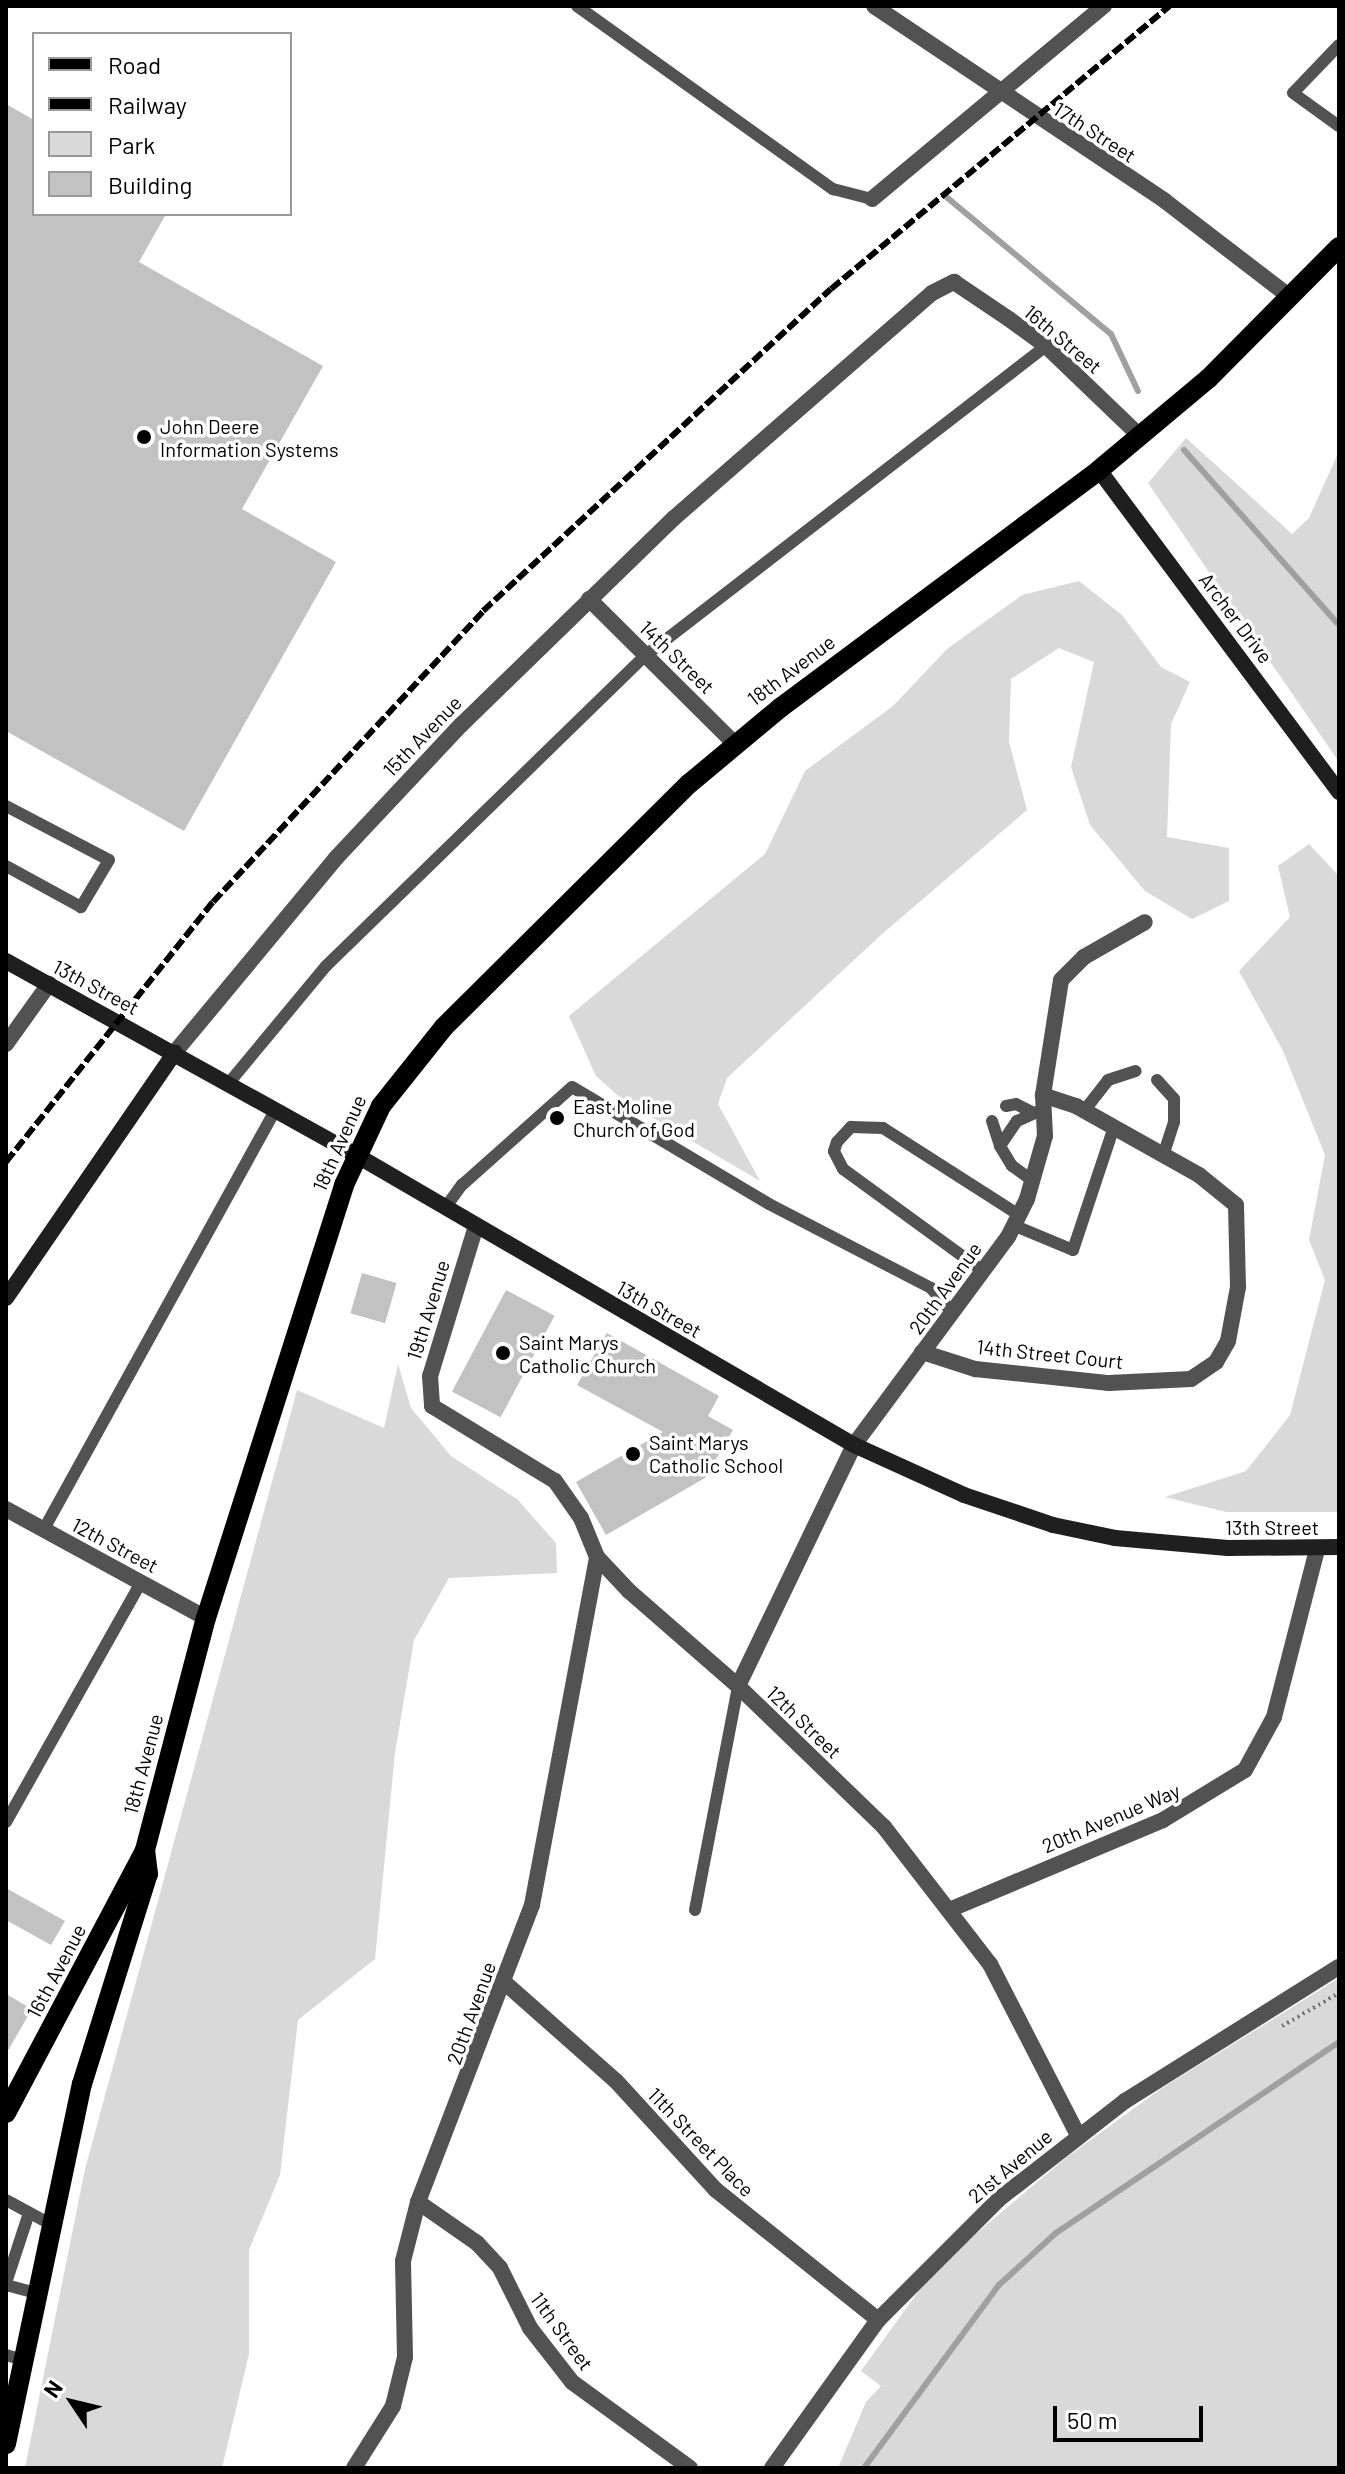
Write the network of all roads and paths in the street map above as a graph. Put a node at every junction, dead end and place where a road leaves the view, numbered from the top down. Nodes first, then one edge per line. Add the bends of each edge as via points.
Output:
1 (577, 6) edge
2 (874, 6) edge
3 (1104, 6) edge
4 (1339, 45) edge
5 (999, 93) junction
6 (1339, 126) edge
7 (872, 199) joint
8 (1339, 247) edge
9 (954, 282) joint
10 (1290, 297) junction
11 (1046, 346) junction
12 (1140, 436) junction
13 (1099, 470) junction
14 (589, 599) junction
15 (646, 655) junction
16 (735, 744) junction
17 (1339, 792) edge
18 (6, 806) edge
19 (6, 866) edge
20 (1145, 922) dead end
21 (6, 961) edge
22 (49, 984) junction
23 (6, 1044) edge
24 (175, 1052) junction
25 (1136, 1071) dead end
26 (1157, 1080) dead end
27 (228, 1084) junction
28 (1040, 1105) junction
29 (1006, 1106) dead end
30 (275, 1110) junction
31 (1084, 1111) junction
32 (992, 1121) dead end
33 (1114, 1127) junction
34 (1000, 1146) junction
35 (356, 1155) junction
36 (1163, 1155) junction
37 (1033, 1181) junction
38 (445, 1208) junction
39 (1016, 1220) junction
40 (476, 1226) junction
41 (983, 1271) junction
42 (6, 1298) edge
43 (952, 1312) junction
44 (922, 1352) junction
45 (432, 1406) joint
46 (854, 1445) junction
47 (6, 1509) edge
48 (44, 1529) junction
49 (1339, 1547) edge
50 (1317, 1549) junction
51 (597, 1557) junction
52 (141, 1582) junction
53 (206, 1618) junction
54 (738, 1686) junction
55 (6, 1822) edge
56 (145, 1850) junction
57 (695, 1910) dead end
58 (949, 1910) junction
59 (1339, 1967) edge
60 (504, 1982) junction
61 (1339, 1993) edge
62 (1277, 2029) dead end
63 (6, 2112) edge
64 (1078, 2135) junction
65 (10, 2202) edge
66 (418, 2202) junction
67 (29, 2213) junction
68 (6, 2218) edge
69 (52, 2225) junction
70 (6, 2284) edge
71 (40, 2294) junction
72 (878, 2320) junction
73 (15, 2357) edge
74 (6, 2444) edge
75 (354, 2468) edge
76 (690, 2468) edge
77 (772, 2468) edge

1 - 7 lane via 833,189
2 - 5 street, 17th Street
3 - 5 street
4 - 6 lane via 1293,93
5 - 7 street
5 - 10 street, 17th Street via 1165,201
8 - 10 main road, 18th Avenue
9 - 11 street, 16th Street
9 - 14 street, 15th Avenue via 932,293 863,349
10 - 12 main road, 18th Avenue via 1208,379
11 - 12 street, 16th Street
11 - 15 lane
12 - 13 main road, 18th Avenue
13 - 16 main road, 18th Avenue
13 - 17 street, Archer Drive
14 - 15 street, 14th Street
14 - 24 street, 15th Avenue via 407,780
15 - 16 street, 14th Street
15 - 27 lane via 317,975
16 - 35 main road, 18th Avenue via 415,1058 381,1106
18 - 19 lane via 109,860 81,907
20 - 28 street, 20th Avenue via 1084,957 1061,980
21 - 22 street, 13th Street
22 - 23 street
22 - 24 street, 13th Street
24 - 27 street, 13th Street
24 - 42 street, 15th Avenue
25 - 31 lane via 1108,1080
26 - 36 lane via 1174,1099 1174,1122
27 - 30 street, 13th Street
28 - 29 lane
28 - 31 street, 14th Street Court
28 - 34 lane via 1006,1131
28 - 37 street, 20th Avenue via 1045,1136
30 - 35 street, 13th Street
30 - 48 lane
31 - 33 street, 14th Street Court
32 - 34 lane
33 - 36 street, 14th Street Court
33 - 39 lane via 1073,1250
34 - 37 lane via 1012,1166
35 - 38 street, 13th Street
35 - 53 main road, 18th Avenue
36 - 44 street, 14th Street Court via 1222,1188 1236,1205 1241,1227 1235,1313 1228,1341 1207,1371 1191,1379 1109,1383 975,1369
37 - 39 street, 20th Avenue
38 - 40 street, 13th Street
38 - 43 lane via 462,1185 572,1087 769,1204 931,1288
39 - 41 street, 20th Avenue
39 - 41 lane via 883,1128 851,1127 837,1142 834,1151 843,1169
40 - 45 street, 19th Avenue via 430,1376
40 - 46 street, 13th Street
41 - 43 street, 20th Avenue
43 - 44 street, 20th Avenue
44 - 46 street, 20th Avenue
45 - 51 street, 12th Street via 555,1481 581,1518
46 - 50 street, 13th Street via 964,1495 1053,1525 1170,1544
46 - 54 street, 20th Avenue
47 - 48 street, 12th Street
48 - 52 street, 12th Street
49 - 50 street, 13th Street
50 - 58 street, 20th Avenue Way via 1274,1717 1245,1770 1163,1820
51 - 54 street, 12th Street
51 - 60 street, 20th Avenue via 540,1872
52 - 53 street, 12th Street
52 - 55 lane
53 - 56 main road, 18th Avenue
54 - 57 lane
54 - 58 street, 12th Street via 884,1827
56 - 63 main road, 16th Avenue
56 - 69 main road, 18th Avenue via 148,1874 82,2084
58 - 64 street, 12th Street via 990,1964
59 - 64 street, 21st Avenue
60 - 66 street, 20th Avenue
60 - 72 street, 11th Street Place via 616,2081 716,2190
61 - 62 path
64 - 72 street, 21st Avenue via 989,2208
65 - 67 lane
65 - 68 lane
66 - 75 street, 20th Avenue via 403,2261 405,2357 393,2406
66 - 76 street, 11th Street via 477,2243 500,2268 530,2328 572,2382
67 - 69 lane
67 - 70 lane
69 - 71 main road, 18th Avenue
70 - 71 lane
71 - 73 main road, 18th Avenue
72 - 77 street, 21st Avenue
73 - 74 main road, 18th Avenue

